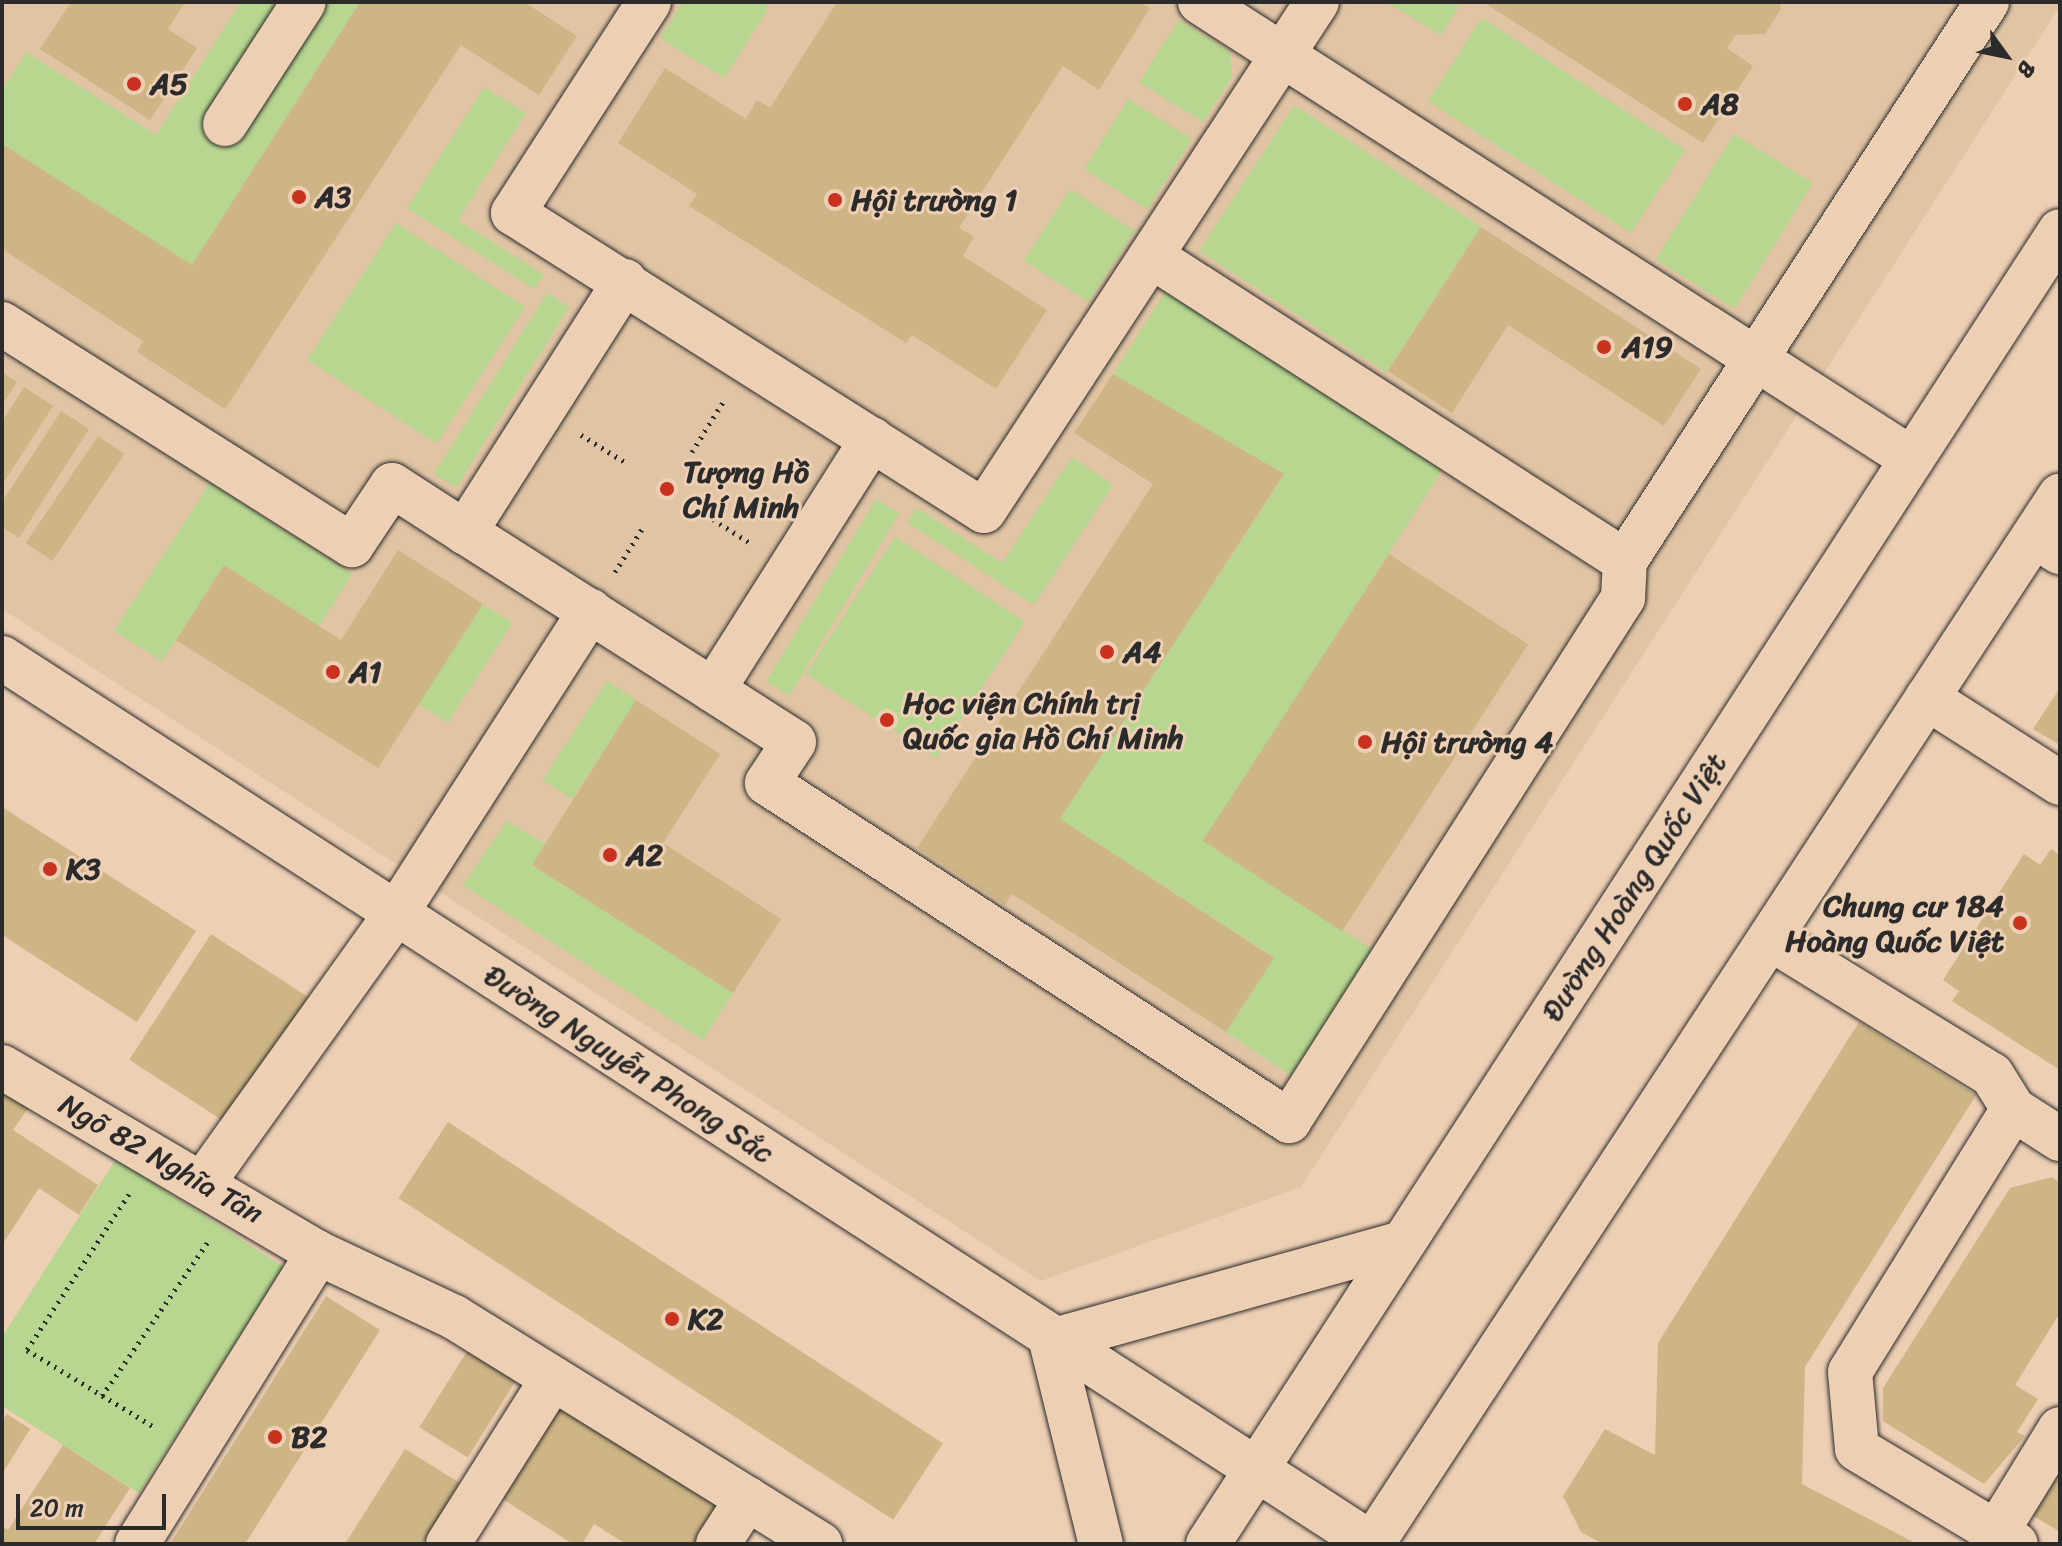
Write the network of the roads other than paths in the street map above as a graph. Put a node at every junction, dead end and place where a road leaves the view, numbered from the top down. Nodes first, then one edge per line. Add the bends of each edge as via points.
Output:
1 (304, 2) edge
2 (649, 2) edge
3 (1200, 2) edge
4 (1317, 2) edge
5 (1987, 2) edge
6 (1282, 55) junction
7 (225, 124) dead end
8 (2060, 231) edge
9 (1151, 256) junction
10 (625, 281) junction
11 (2, 324) edge
12 (1755, 360) junction
13 (872, 439) junction
14 (1912, 459) junction
15 (2060, 496) edge
16 (465, 532) junction
17 (2047, 544) edge
18 (1625, 561) junction
19 (590, 611) junction
20 (2, 658) edge
21 (713, 690) junction
22 (1927, 698) junction
23 (2060, 783) edge
24 (397, 912) junction
25 (1771, 939) junction
26 (2, 1067) edge
27 (2013, 1109) junction
28 (2060, 1139) edge
29 (219, 1193) junction
30 (1402, 1243) junction
31 (318, 1253) junction
32 (1051, 1341) junction
33 (553, 1378) junction
34 (2060, 1429) edge
35 (1256, 1469) junction
36 (747, 1499) junction
37 (2006, 1538) edge
38 (137, 1544) edge
39 (448, 1544) edge
40 (718, 1544) edge
41 (820, 1544) edge
42 (1101, 1544) edge
43 (1208, 1544) edge
44 (1372, 1544) edge

1 - 7 main road
2 - 10 main road via 513,213
3 - 6 main road
4 - 6 main road
5 - 12 main road
6 - 9 main road
6 - 12 main road
8 - 14 main road, Đường Hoàng Quốc Việt
9 - 13 main road via 984,511
9 - 18 main road
10 - 13 main road
10 - 16 main road
11 - 16 main road via 352,545 392,485
12 - 14 main road
12 - 18 main road
13 - 21 main road
14 - 30 main road, Đường Hoàng Quốc Việt
15 - 17 main road
16 - 19 main road
17 - 22 main road
18 - 21 main road via 1623,598 1289,1121 767,783 794,742
19 - 21 main road
19 - 24 main road
20 - 24 main road, Đường Nguyễn Phong Sắc
22 - 23 main road
22 - 25 main road
24 - 29 main road
24 - 32 main road, Đường Nguyễn Phong Sắc
25 - 27 main road via 1992,1075
25 - 44 main road
26 - 29 main road, Ngõ 82 Nghĩa Tân
27 - 28 main road
27 - 37 main road via 1850,1372 1857,1449
29 - 31 main road, Ngõ 82 Nghĩa Tân
30 - 32 main road
30 - 35 main road, Đường Hoàng Quốc Việt
31 - 33 main road, Ngõ 82 Nghĩa Tân via 454,1317
31 - 38 main road
32 - 35 main road, Đường Nguyễn Phong Sắc
32 - 42 main road
33 - 36 main road, Ngõ 82 Nghĩa Tân
33 - 39 main road
34 - 37 main road
35 - 43 main road, Đường Hoàng Quốc Việt
35 - 44 main road, Đường Nguyễn Phong Sắc
36 - 40 main road
36 - 41 main road, Ngõ 82 Nghĩa Tân

